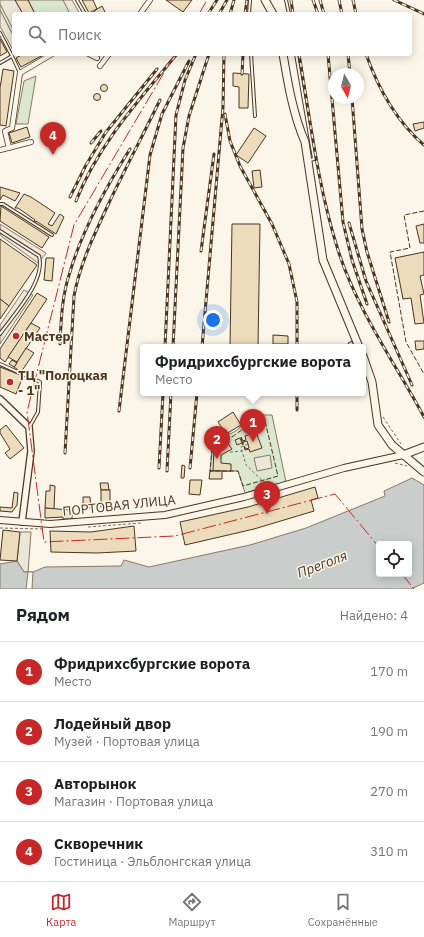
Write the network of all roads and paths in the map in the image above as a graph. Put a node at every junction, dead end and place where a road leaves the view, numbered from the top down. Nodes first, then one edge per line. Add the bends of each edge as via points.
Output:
1 (77, 0) edge
2 (150, 0) edge
3 (250, 0) edge
4 (286, 0) edge
5 (84, 12) edge
6 (141, 12) edge
7 (249, 12) edge
8 (289, 12) edge
9 (0, 33) edge
10 (12, 56) junction
11 (49, 56) edge
12 (93, 56) edge
13 (108, 56) edge
14 (251, 56) edge
15 (283, 56) edge
16 (296, 56) edge
17 (97, 58) dead end
18 (0, 63) edge
19 (100, 66) dead end
20 (20, 73) junction
21 (255, 116) dead end
22 (31, 142) dead end
23 (9, 148) junction
24 (0, 150) edge
25 (308, 160) junction
26 (0, 204) edge
27 (0, 231) edge
28 (52, 235) dead end
29 (0, 334) edge
30 (358, 344) edge
31 (0, 364) edge
32 (366, 365) edge
33 (0, 399) edge
34 (381, 413) dead end
35 (30, 427) junction
36 (248, 444) dead end
37 (424, 447) edge
38 (242, 451) junction
39 (230, 452) dead end
40 (404, 452) junction
41 (424, 472) edge
42 (270, 489) junction
43 (0, 520) edge
44 (22, 522) junction

1 - 5 lane
2 - 6 street
3 - 7 lane
4 - 8 lane
9 - 10 lane
10 - 18 lane
10 - 20 lane
11 - 20 street
12 - 17 street
13 - 19 street
14 - 21 lane
15 - 25 main road
16 - 25 lane via 314,159
20 - 23 street via 12,128 5,130
22 - 23 street
23 - 24 street
25 - 30 main road via 323,260
26 - 28 lane
27 - 29 lane via 39,256 41,264 37,281
31 - 35 lane via 40,382 38,412
32 - 40 main road via 372,382 378,425 392,445
33 - 35 street
34 - 40 path
35 - 44 street via 31,451
36 - 38 path via 241,446
37 - 40 main road, ПОРТОВАЯ УЛИЦА
38 - 39 path
38 - 42 path via 246,465
40 - 41 main road
40 - 42 main road, ПОРТОВАЯ УЛИЦА
42 - 44 main road, ПОРТОВАЯ УЛИЦА via 222,503 165,515 50,524
43 - 44 main road, ПОРТОВАЯ УЛИЦА

